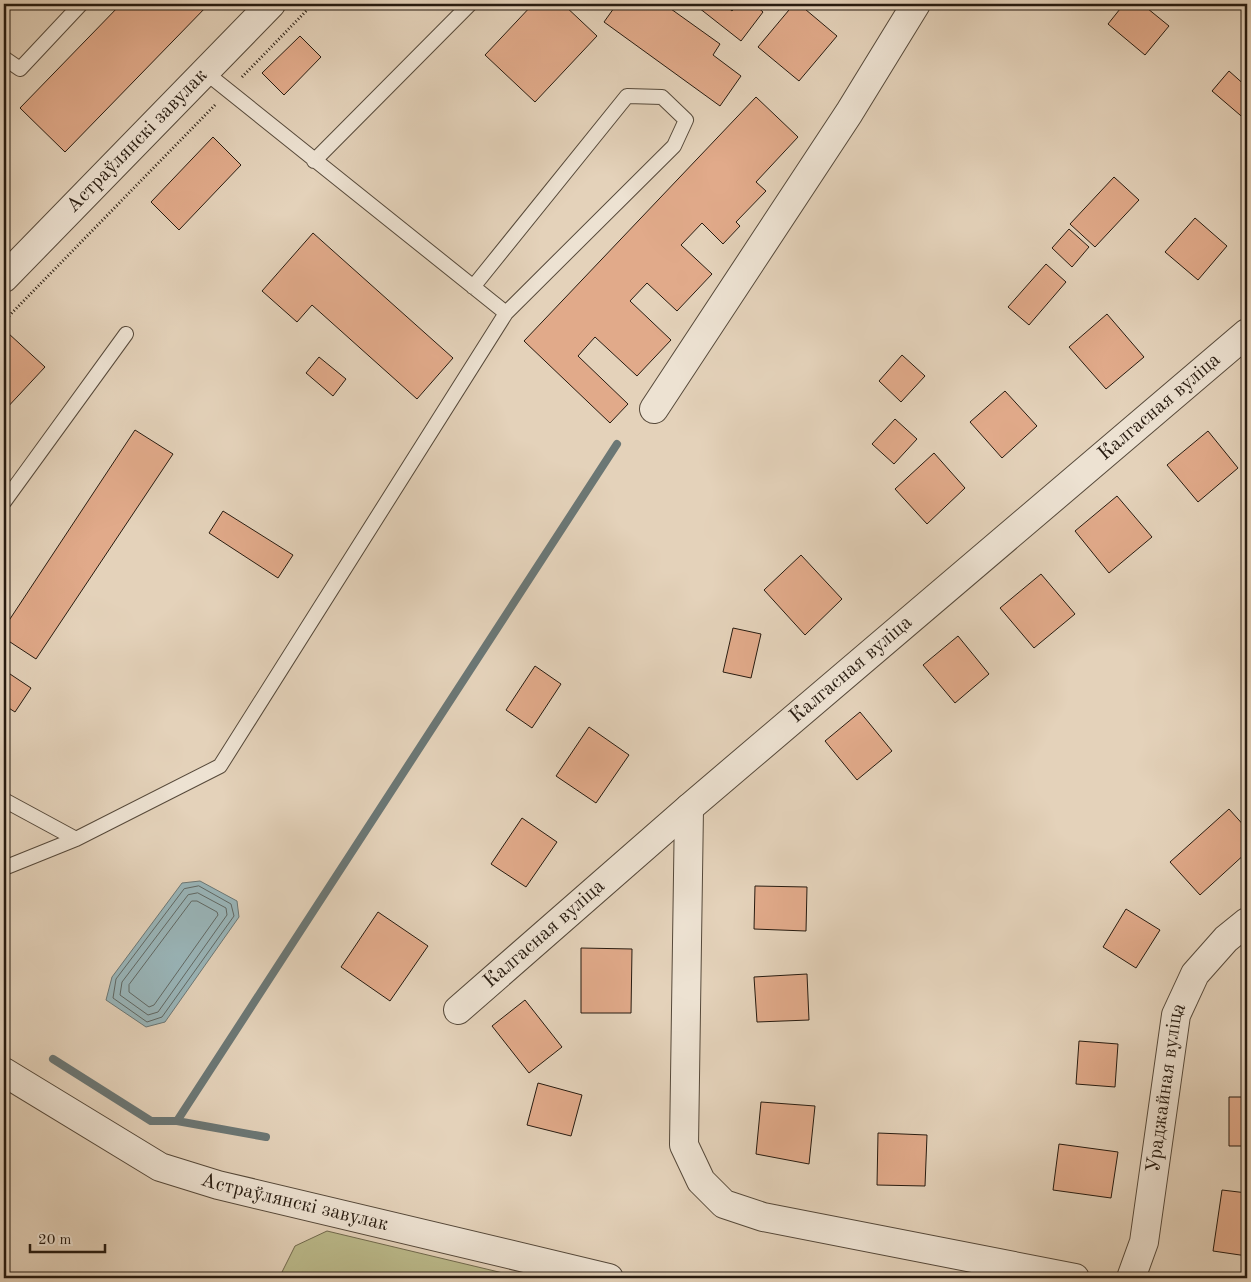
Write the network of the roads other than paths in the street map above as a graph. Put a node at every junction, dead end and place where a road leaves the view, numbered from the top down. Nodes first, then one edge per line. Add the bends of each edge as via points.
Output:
1 (81, 4) edge
2 (271, 4) edge
3 (470, 4) edge
4 (916, 4) edge
5 (4, 58) edge
6 (205, 72) junction
7 (314, 161) junction
8 (4, 278) edge
9 (473, 287) junction
10 (506, 313) junction
11 (1247, 333) edge
12 (126, 334) dead end
13 (654, 409) dead end
14 (4, 502) edge
15 (4, 800) edge
16 (689, 808) junction
17 (76, 839) junction
18 (4, 868) edge
19 (1247, 922) edge
20 (458, 1010) dead end
21 (4, 1072) edge
22 (609, 1278) edge
23 (1076, 1278) edge
24 (1131, 1278) edge

1 - 5 lane via 20,69
2 - 6 street, Астраўлянскі завулак
3 - 7 lane
4 - 13 street via 849,113
6 - 7 lane
6 - 8 street, Астраўлянскі завулак
7 - 9 lane
9 - 10 lane
9 - 10 lane via 627,96 662,97 686,120 674,146
10 - 17 lane via 220,766
11 - 16 street, Калгасная вуліца
12 - 14 lane
15 - 17 lane
16 - 20 street, Калгасная вуліца
16 - 23 street via 684,1146 701,1181 724,1204 763,1218
17 - 18 lane
19 - 24 street, Ураджайная вуліца via 1226,939 1195,974 1176,1015 1144,1242
21 - 22 street, Астраўлянскі завулак via 160,1167 218,1185

